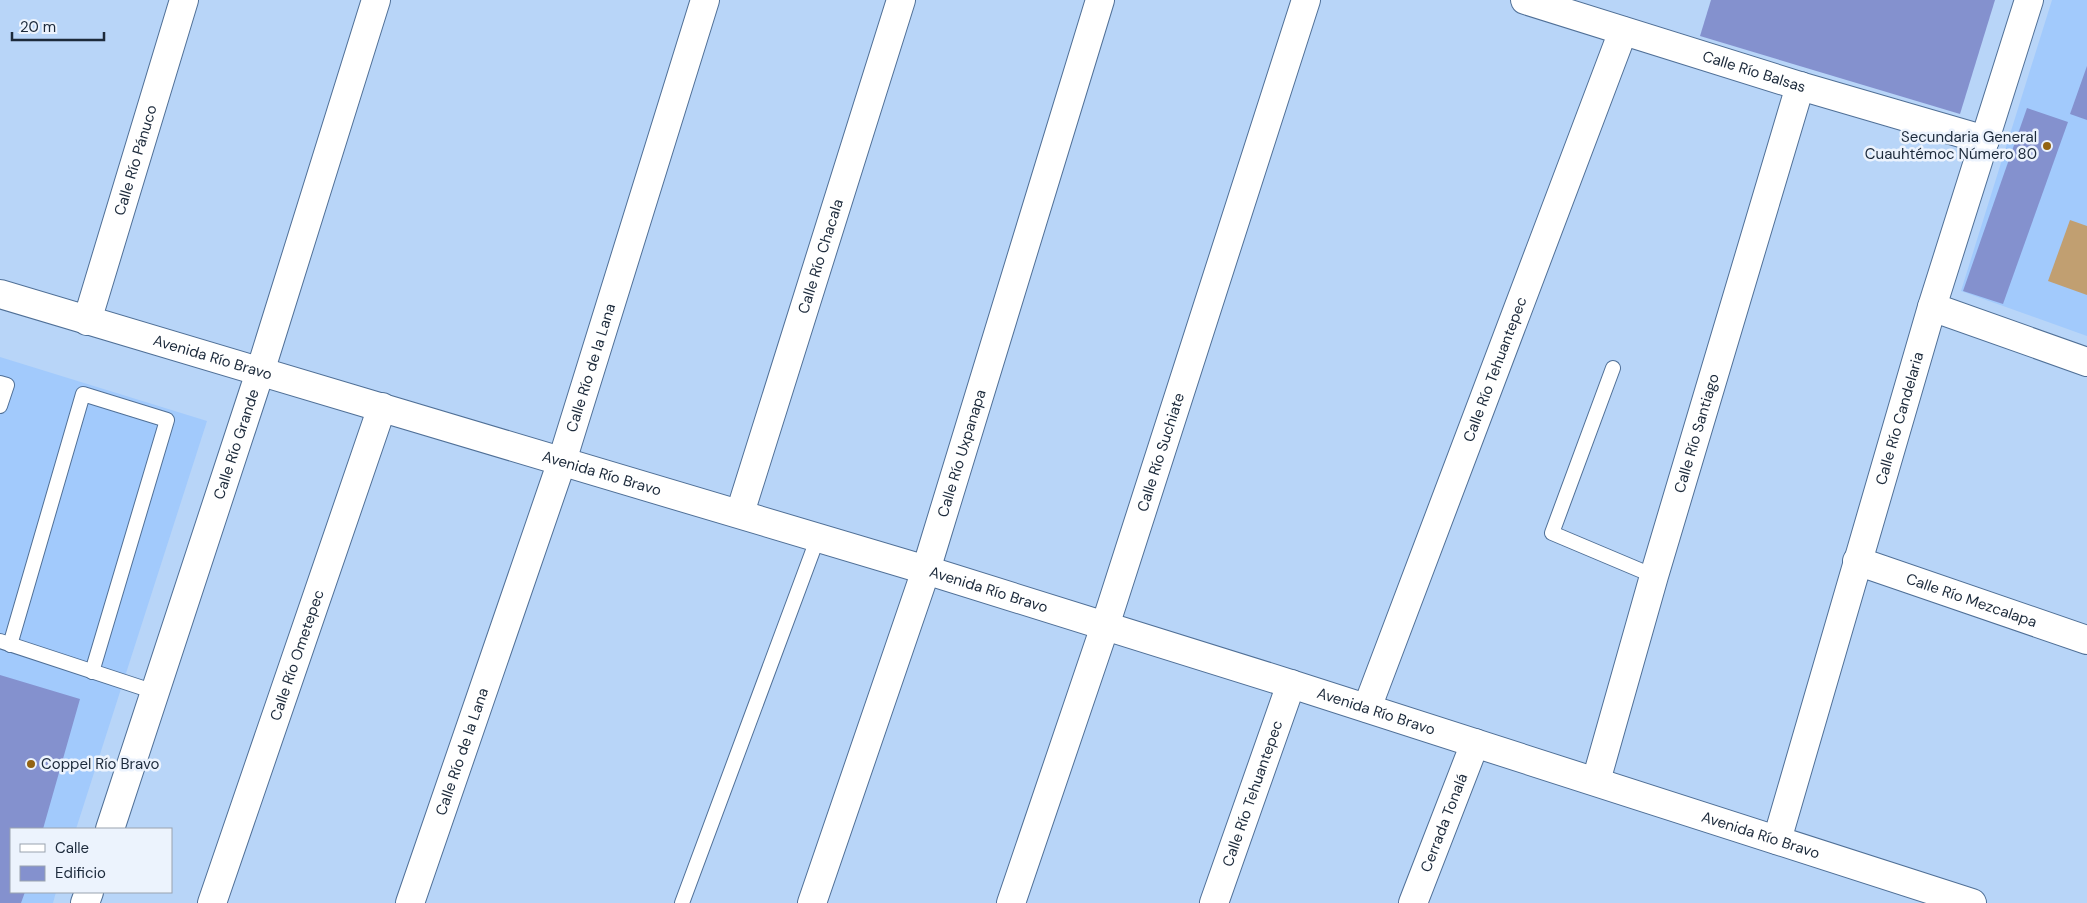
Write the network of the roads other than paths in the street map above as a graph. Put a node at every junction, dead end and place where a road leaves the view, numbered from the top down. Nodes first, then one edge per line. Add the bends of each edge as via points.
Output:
1 (184, 0) edge
2 (376, 0) edge
3 (705, 0) edge
4 (902, 0) edge
5 (1100, 0) edge
6 (1306, 0) edge
7 (1525, 0) edge
8 (2029, 0) edge
9 (1624, 31) junction
10 (1800, 86) junction
11 (1985, 140) junction
12 (0, 294) edge
13 (1932, 307) junction
14 (87, 321) junction
15 (2087, 362) edge
16 (1613, 368) dead end
17 (260, 372) junction
18 (0, 383) edge
19 (0, 406) edge
20 (382, 407) junction
21 (562, 461) junction
22 (740, 513) junction
23 (818, 537) junction
24 (1856, 561) junction
25 (926, 570) junction
26 (1654, 576) junction
27 (1105, 626) junction
28 (2087, 640) edge
29 (5, 643) edge
30 (92, 672) junction
31 (1291, 684) junction
32 (156, 692) junction
33 (1366, 708) junction
34 (1475, 743) junction
35 (1596, 781) junction
36 (110, 828) edge
37 (1776, 840) junction
38 (212, 903) edge
39 (410, 903) edge
40 (682, 903) edge
41 (812, 903) edge
42 (1010, 903) edge
43 (1214, 903) edge
44 (1413, 903) edge
45 (1972, 903) edge

1 - 14 street, Calle Río Pánuco
2 - 17 street, Calle Río Grande
3 - 21 street, Calle Río de la Lana
4 - 22 street, Calle Río Chacala
5 - 25 street, Calle Río Uxpanapa
6 - 27 street, Calle Río Suchiate
7 - 9 street, Calle Río Balsas
8 - 11 street, Calle Río Candelaria
9 - 10 street, Calle Río Balsas
9 - 33 street, Calle Río Tehuantepec
10 - 11 street, Calle Río Balsas
10 - 26 street, Calle Río Santiago
11 - 13 street, Calle Río Candelaria
12 - 14 street, Avenida Río Bravo
13 - 15 street
13 - 24 street, Calle Río Candelaria
14 - 17 street, Avenida Río Bravo
16 - 26 lane via 1552,532
17 - 20 street, Avenida Río Bravo
17 - 32 street, Calle Río Grande
18 - 19 lane via 7,385
20 - 21 street, Avenida Río Bravo
20 - 38 street, Calle Río Ometepec
21 - 22 street, Avenida Río Bravo
21 - 39 street, Calle Río de la Lana
22 - 23 street, Avenida Río Bravo
23 - 25 street, Avenida Río Bravo
23 - 40 lane
24 - 28 street, Calle Río Mezcalapa
24 - 37 street, Calle Río Candelaria
25 - 27 street, Avenida Río Bravo
25 - 41 street, Calle Río Uxpanapa
26 - 35 street, Calle Río Santiago
27 - 31 street, Avenida Río Bravo
27 - 42 street, Calle Río Suchiate
29 - 30 lane
29 - 30 lane via 83,394 167,420
30 - 32 lane
31 - 33 street, Avenida Río Bravo
31 - 43 street, Calle Río Tehuantepec
32 - 36 street, Calle Río Grande
33 - 34 street, Avenida Río Bravo
34 - 35 street, Avenida Río Bravo
34 - 44 street, Cerrada Tonalá
35 - 37 street, Avenida Río Bravo
37 - 45 street, Avenida Río Bravo

